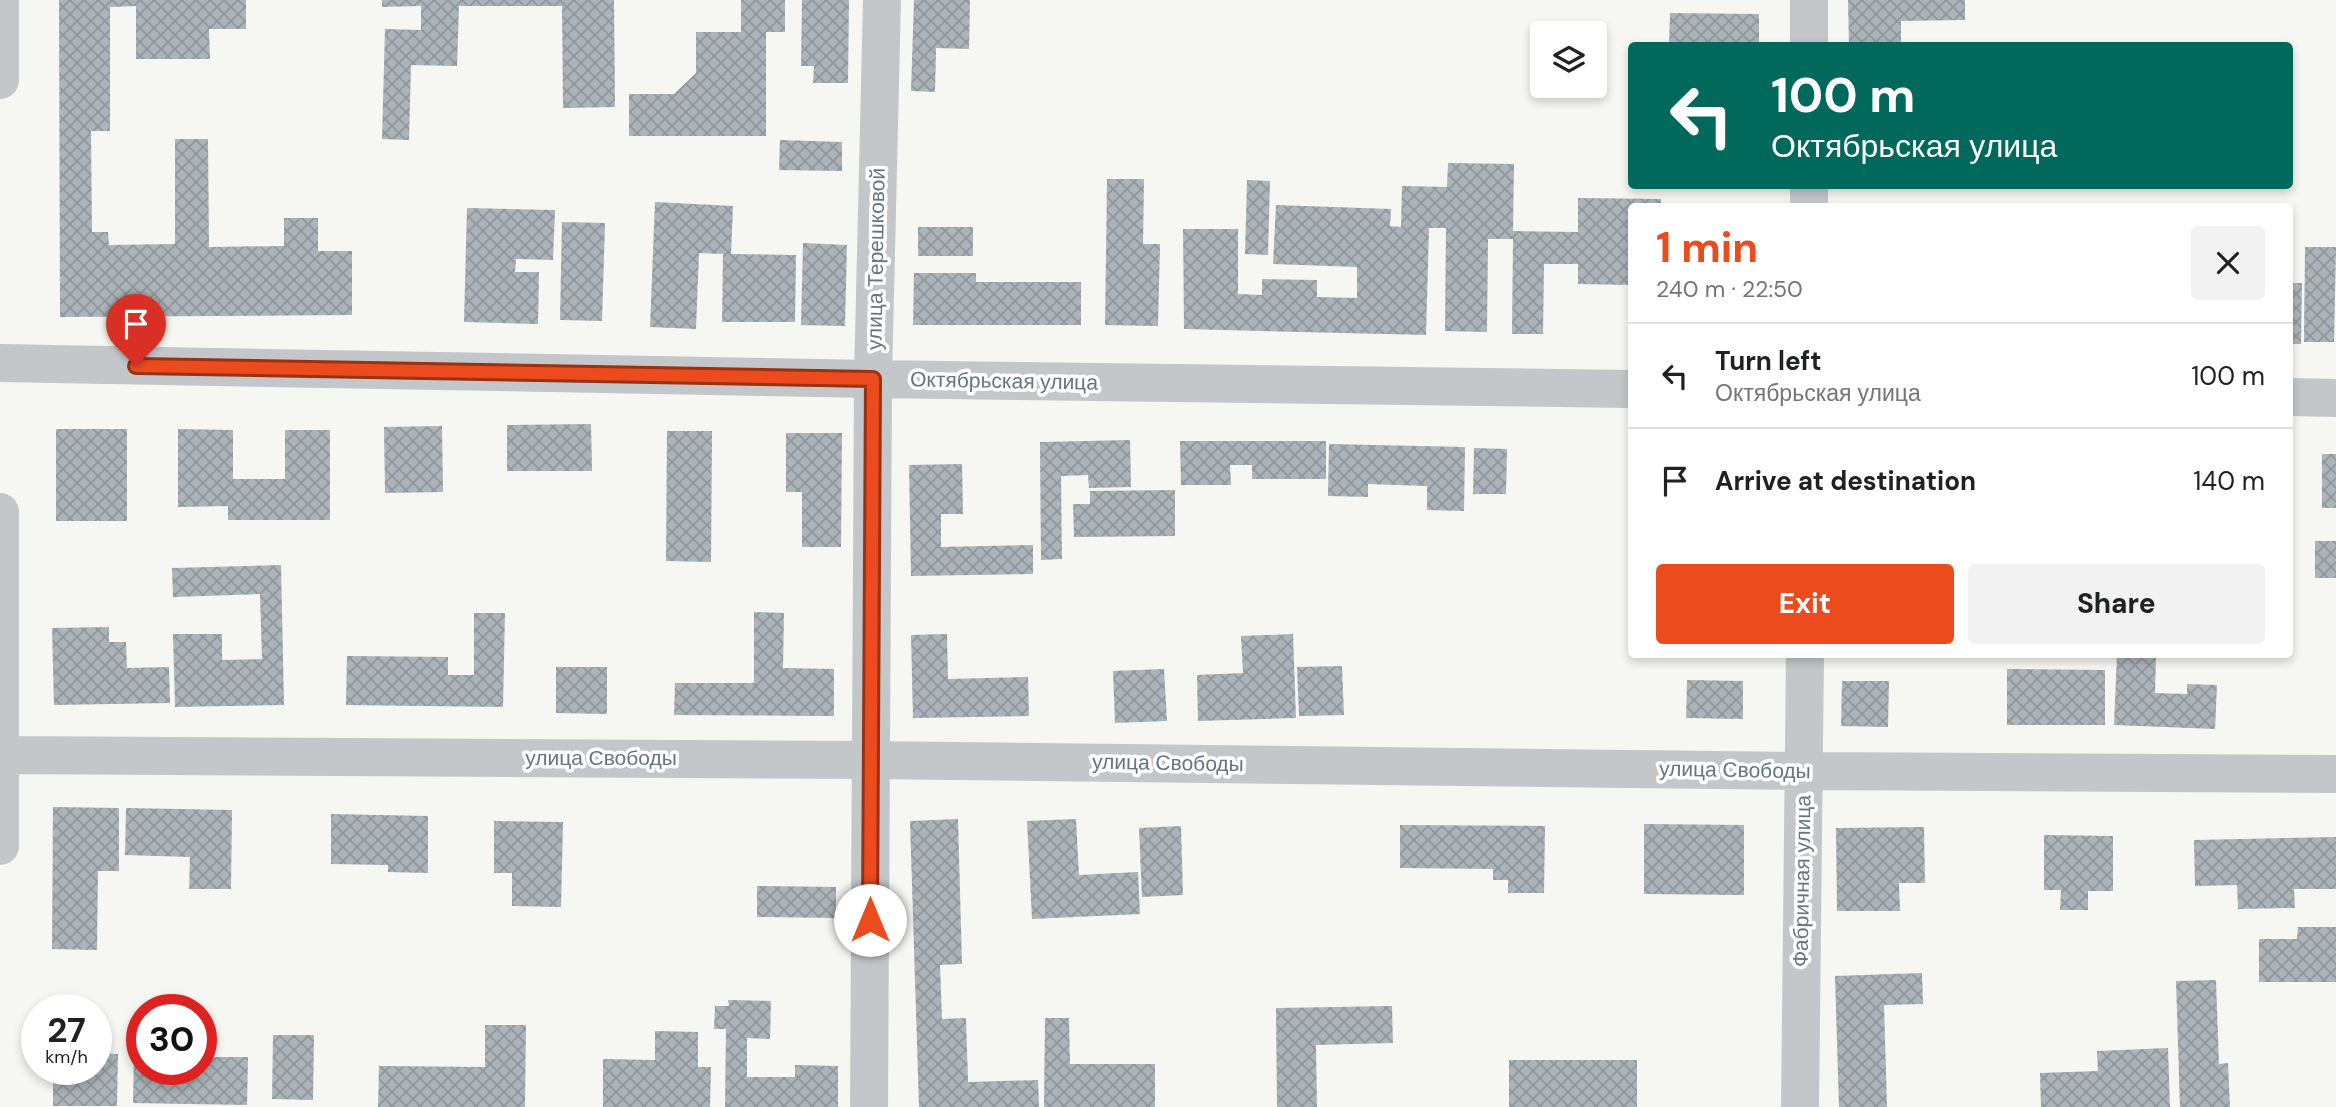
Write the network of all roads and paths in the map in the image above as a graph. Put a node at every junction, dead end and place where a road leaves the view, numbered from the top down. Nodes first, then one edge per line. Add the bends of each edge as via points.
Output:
1 (0, 0) edge
2 (881, 0) edge
3 (1809, 0) edge
4 (1809, 42) edge
5 (0, 80) edge
6 (0, 363) edge
7 (873, 379) junction
8 (1628, 389) edge
9 (2293, 397) edge
10 (2336, 398) edge
11 (0, 512) edge
12 (1805, 658) edge
13 (1, 755) edge
14 (870, 760) junction
15 (1803, 771) junction
16 (2336, 774) edge
17 (0, 846) edge
18 (869, 1107) edge
19 (1800, 1107) edge

1 - 5 street
2 - 7 street, улица Терешковой
3 - 4 street
6 - 7 street, Октябрьская улица
7 - 8 street, Октябрьская улица
7 - 14 street, улица Терешковой
9 - 10 street
11 - 13 street
12 - 15 street, Фабричная улица
13 - 14 street, улица Свободы
13 - 17 street
14 - 15 street, улица Свободы
14 - 18 street, улица Терешковой
15 - 16 street, улица Свободы
15 - 19 street, Фабричная улица

